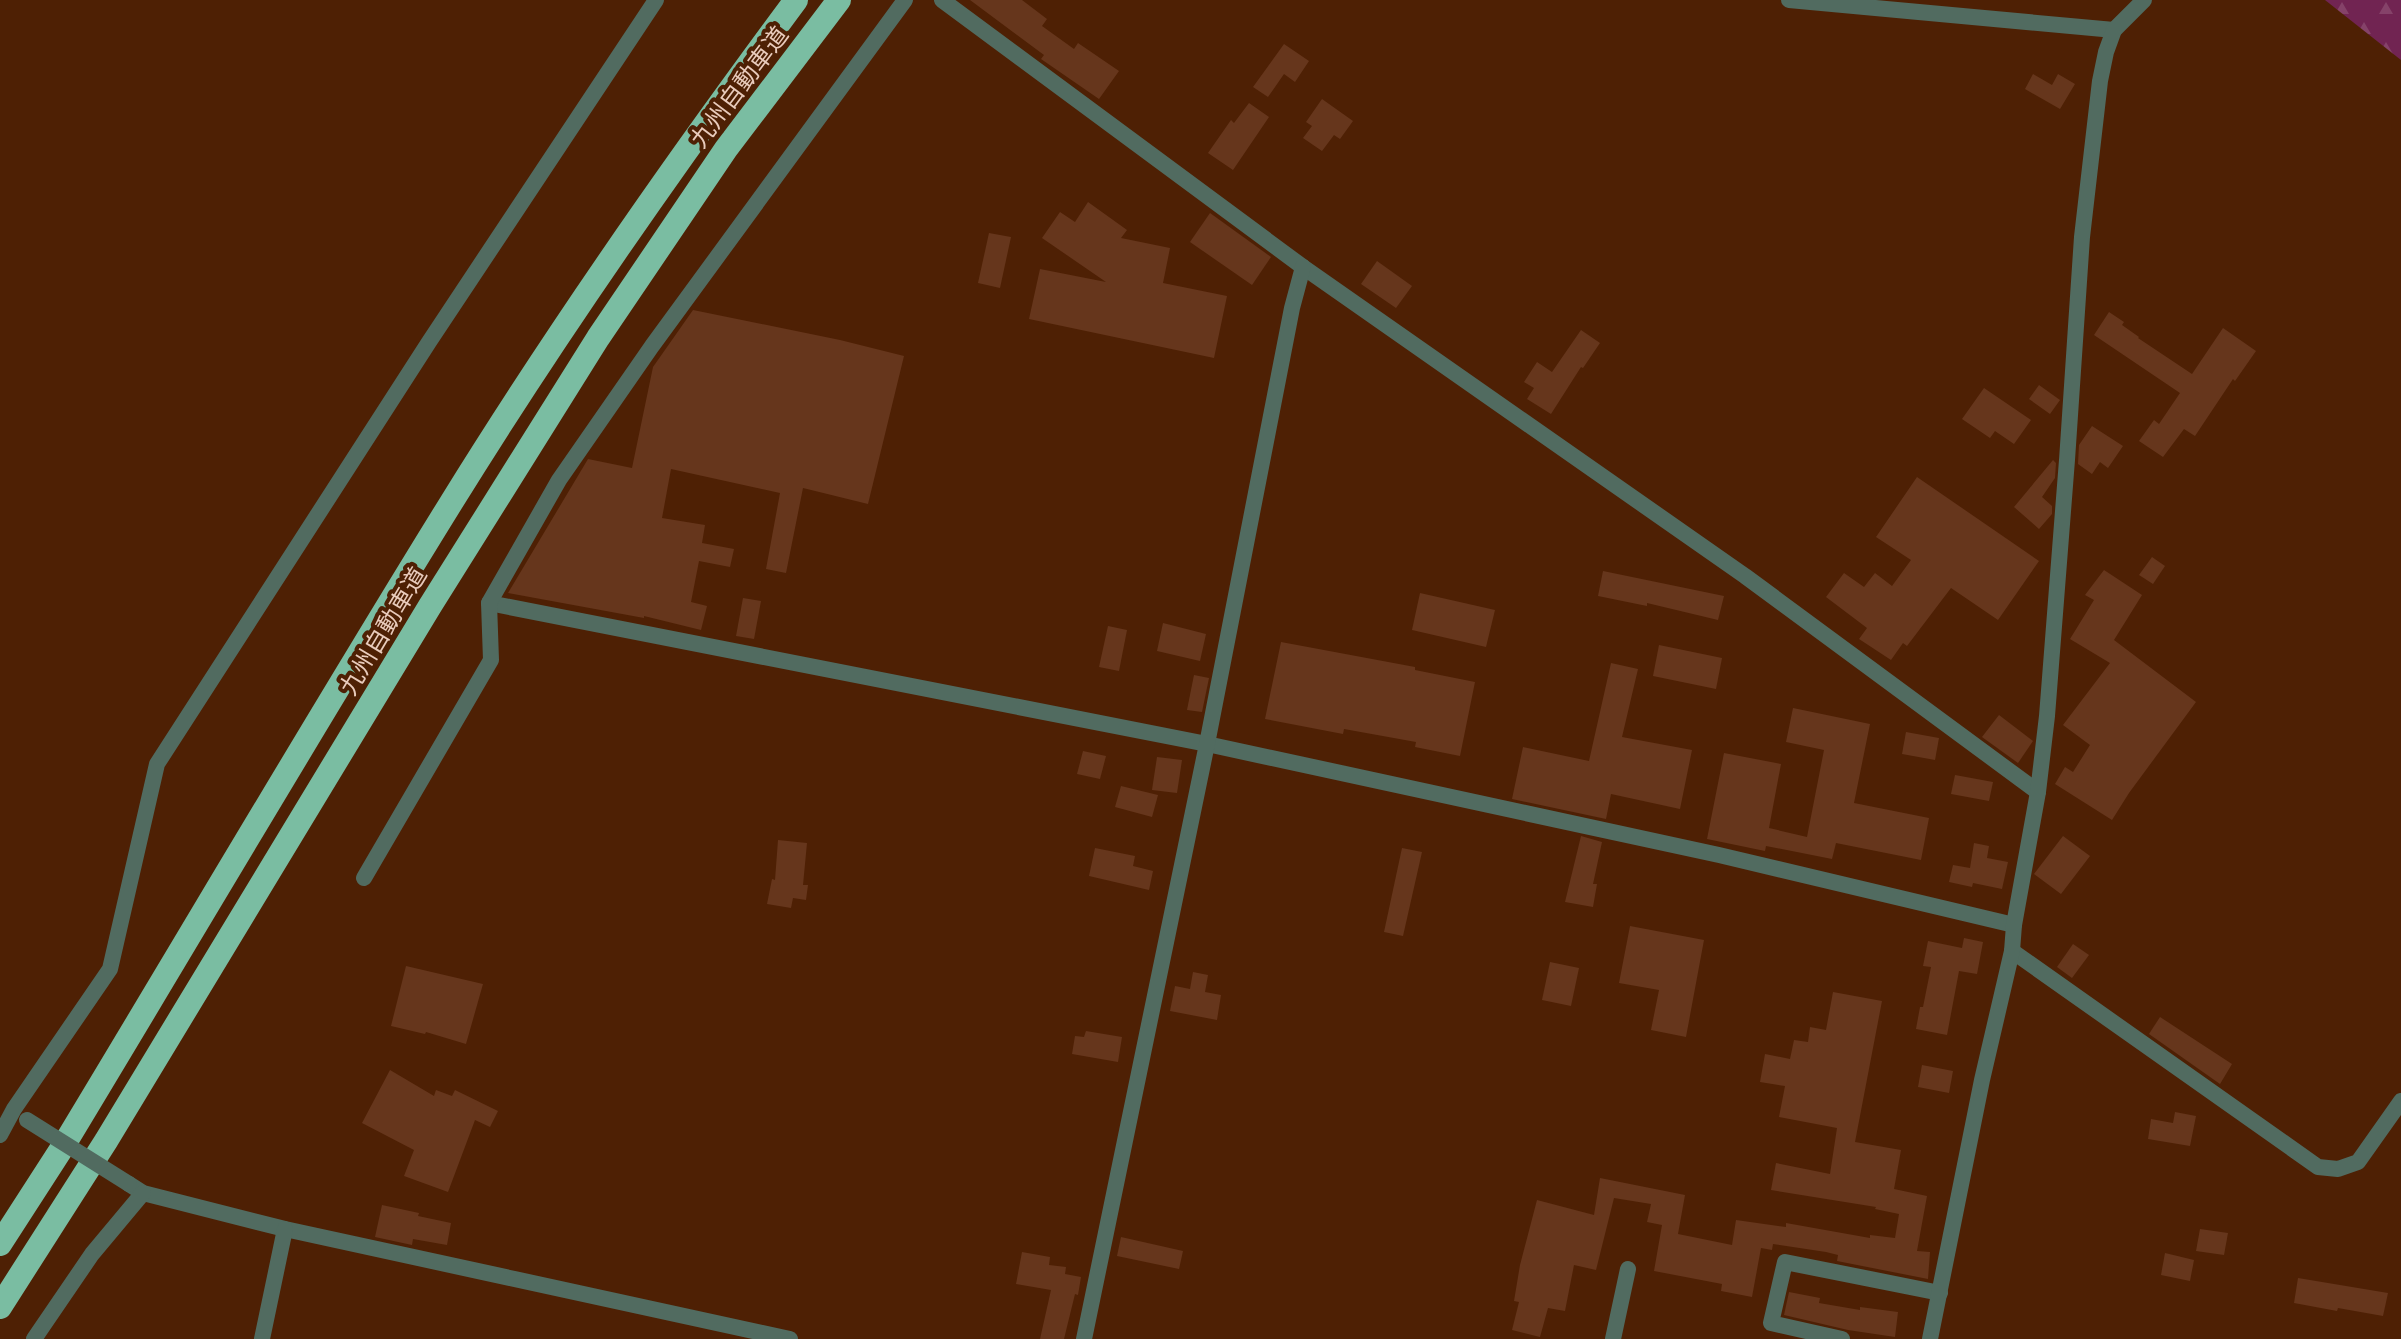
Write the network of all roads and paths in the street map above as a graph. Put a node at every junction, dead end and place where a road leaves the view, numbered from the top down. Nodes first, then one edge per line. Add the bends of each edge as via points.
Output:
1 (656, 0) edge
2 (796, 0) edge
3 (839, 0) edge
4 (905, 0) edge
5 (1789, 0) edge
6 (2144, 0) edge
7 (949, 2) edge
8 (2114, 30) junction
9 (1303, 267) junction
10 (489, 603) junction
11 (1207, 744) junction
12 (2038, 792) junction
13 (364, 878) dead end
14 (2014, 925) junction
15 (2012, 951) junction
16 (2401, 1101) edge
17 (20, 1114) junction
18 (0, 1135) edge
19 (136, 1189) junction
20 (285, 1229) junction
21 (0, 1244) edge
22 (1628, 1269) dead end
23 (1940, 1293) junction
24 (0, 1307) edge
25 (34, 1339) edge
26 (262, 1339) edge
27 (790, 1339) edge
28 (1084, 1339) edge
29 (1613, 1339) edge
30 (1842, 1339) edge
31 (1930, 1339) edge

1 - 17 street via 157,764 110,969
2 - 21 highway, 九州自動車道 via 697,133 461,488
3 - 24 highway, 九州自動車道 via 726,149 598,338
4 - 10 street via 559,480
5 - 8 street
6 - 8 street
7 - 9 street
8 - 12 street via 2100,81 2082,237
9 - 11 street
9 - 12 street via 1745,576
10 - 11 street
10 - 13 street via 491,660
11 - 14 street
11 - 28 street
12 - 14 street
14 - 15 street
15 - 16 street via 2318,1167 2338,1169 2358,1162
15 - 23 street
17 - 18 street
17 - 19 street, bridge
19 - 20 street
19 - 25 street
20 - 26 street
20 - 27 street
22 - 29 street
23 - 30 street via 1785,1262 1771,1323
23 - 31 street

